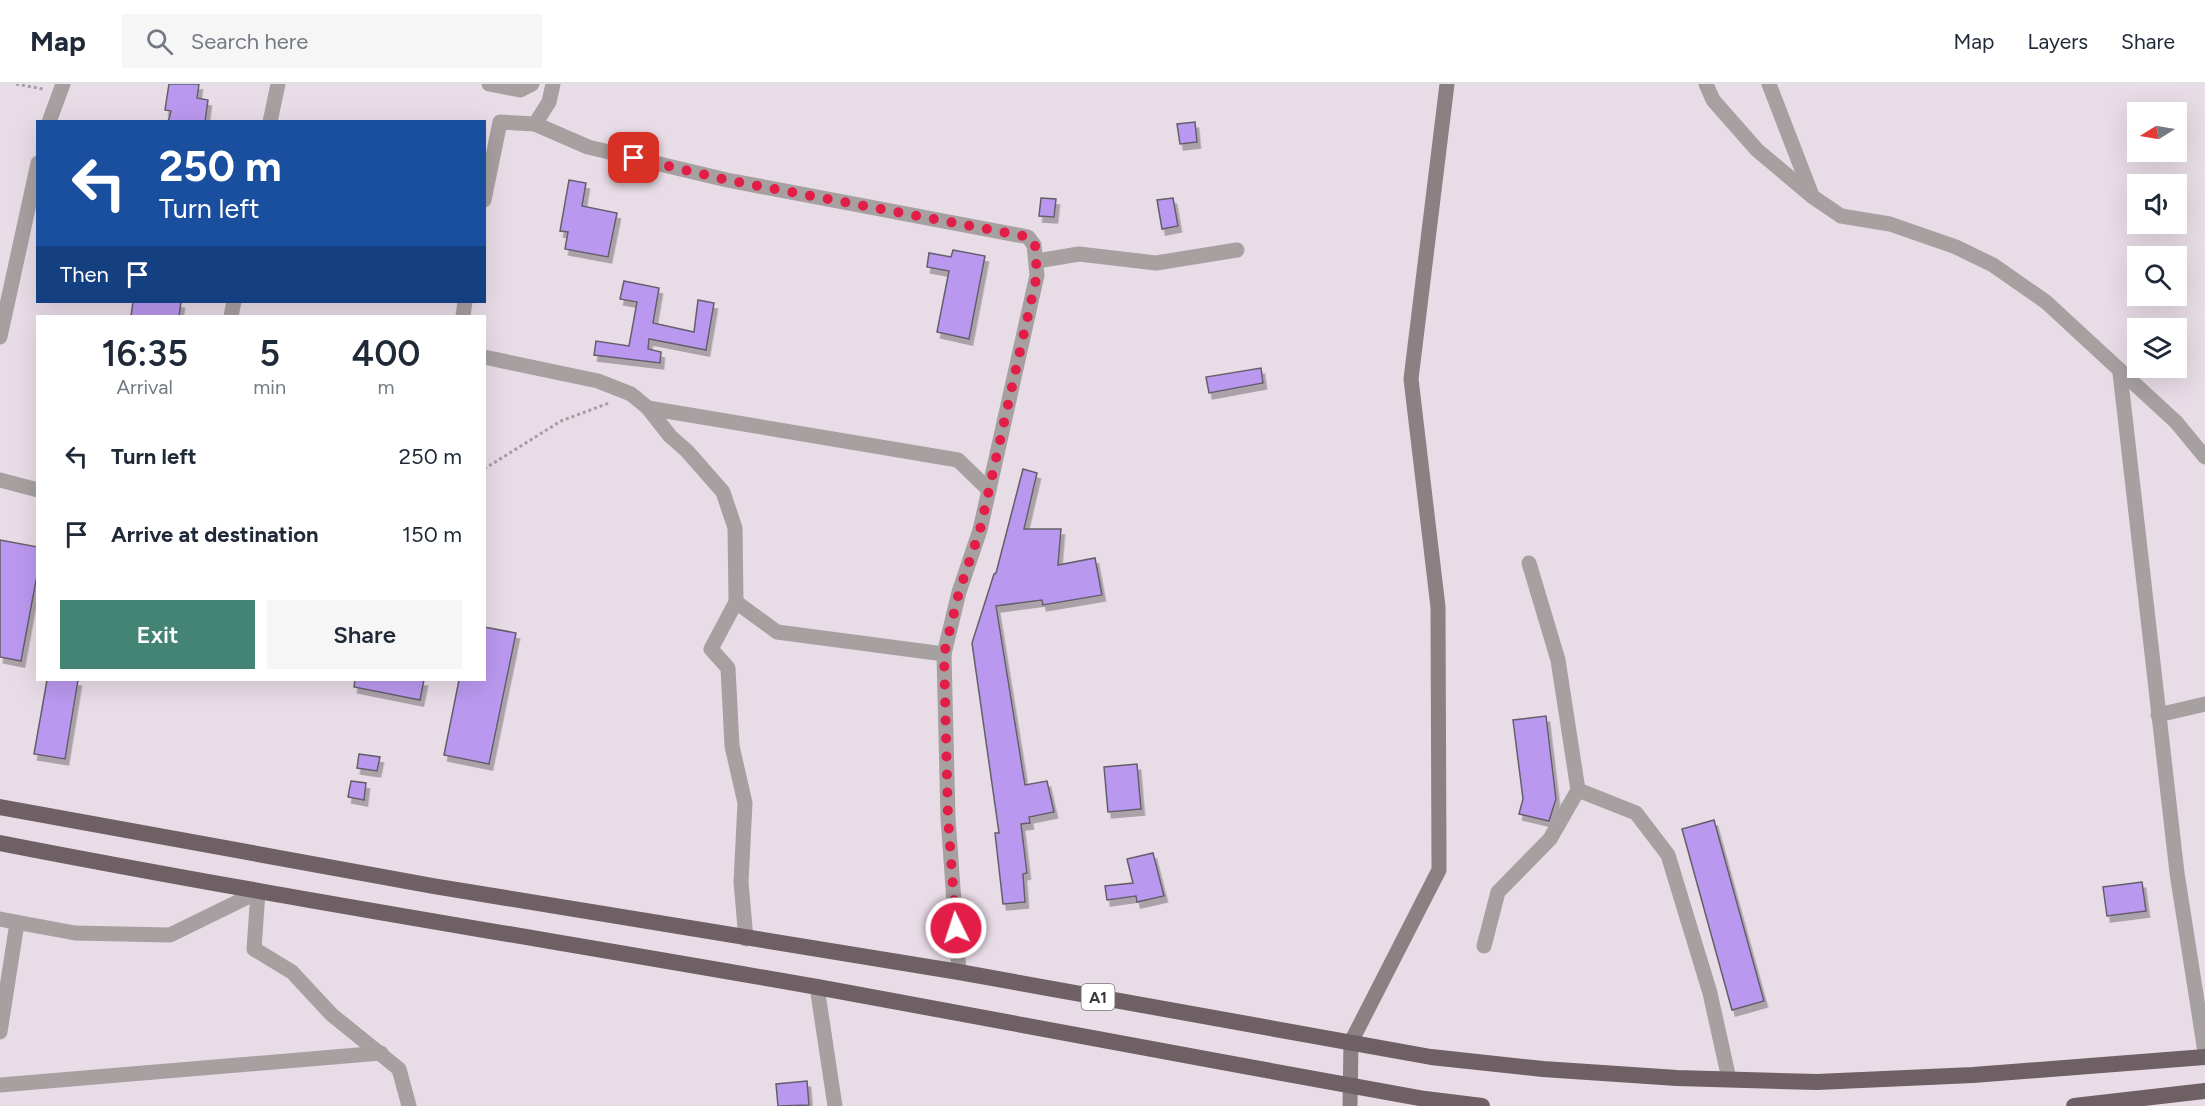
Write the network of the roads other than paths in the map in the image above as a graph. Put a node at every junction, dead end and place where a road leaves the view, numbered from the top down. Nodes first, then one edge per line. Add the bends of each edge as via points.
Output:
1 (278, 84) edge
2 (489, 84) edge
3 (532, 84) edge
4 (553, 84) edge
5 (1447, 84) edge
6 (1707, 84) edge
7 (1769, 84) edge
8 (61, 88) edge
9 (50, 120) edge
10 (270, 120) edge
11 (535, 124) junction
12 (36, 179) edge
13 (486, 191) edge
14 (1813, 197) junction
15 (33, 202) edge
16 (1237, 250) dead end
17 (1037, 261) junction
18 (0, 337) edge
19 (486, 357) edge
20 (2120, 373) junction
21 (648, 408) junction
22 (2205, 457) edge
23 (0, 480) edge
24 (36, 489) edge
25 (989, 490) junction
26 (1528, 563) dead end
27 (736, 602) junction
28 (944, 654) junction
29 (2205, 704) edge
30 (2158, 715) junction
31 (1578, 790) junction
32 (0, 807) edge
33 (0, 843) edge
34 (258, 892) junction
35 (0, 919) edge
36 (17, 923) junction
37 (746, 939) junction
38 (1484, 946) dead end
39 (959, 972) junction
40 (817, 987) junction
41 (0, 1032) edge
42 (1351, 1042) junction
43 (381, 1053) junction
44 (2205, 1054) edge
45 (1730, 1079) junction
46 (0, 1085) edge
47 (1349, 1086) junction
48 (2205, 1091) edge
49 (409, 1106) edge
50 (835, 1106) edge
51 (1350, 1106) edge
52 (1482, 1106) edge
53 (2074, 1106) edge

1 - 10 street
2 - 3 street via 520,90
4 - 11 street via 549,102
5 - 42 main road via 1411,379 1438,607 1439,870
6 - 14 street via 1713,100 1741,133
7 - 14 street
8 - 9 street
11 - 13 street via 500,122
11 - 17 street via 588,147 727,180 1029,237 1035,245
12 - 15 street
14 - 20 street via 1840,216 1890,224 1956,247 1992,265 2046,302
15 - 18 street
16 - 17 street via 1156,263 1079,254
17 - 25 street
19 - 21 street via 598,381 631,394
20 - 22 street via 2176,422
20 - 30 street
21 - 25 street via 958,460
21 - 27 street via 723,492 735,528
23 - 24 street
25 - 28 street
26 - 31 street via 1558,660
27 - 28 street via 777,632
27 - 37 street via 711,649 728,668 732,746 745,803 741,882
28 - 39 street via 948,818
29 - 30 street
30 - 44 street
31 - 38 street via 1550,839 1498,892
31 - 45 street via 1636,813 1668,855 1710,993
32 - 37 highway, A1
33 - 34 highway, A1
34 - 36 street via 170,935 75,933
34 - 40 highway, A1
34 - 43 street via 254,949 292,972 332,1015
35 - 36 street
36 - 41 street
37 - 39 highway, A1
39 - 42 highway, A1
40 - 47 highway, A1
40 - 50 street
42 - 45 highway, A1 via 1543,1069
42 - 47 main road
43 - 46 street
43 - 49 street via 399,1069
44 - 45 highway, A1 via 1973,1075 1817,1082
47 - 51 main road
47 - 52 highway, A1
48 - 53 highway

